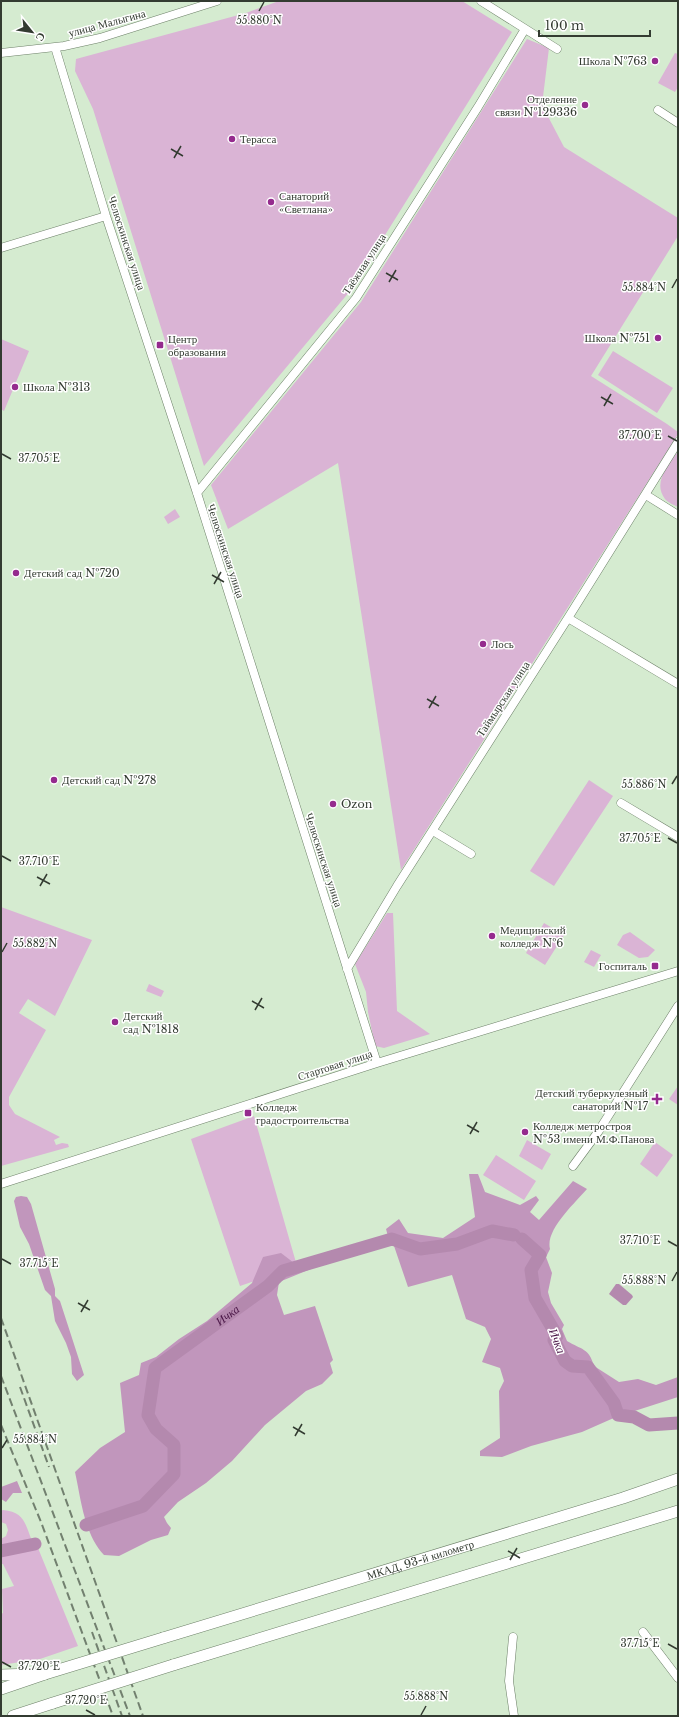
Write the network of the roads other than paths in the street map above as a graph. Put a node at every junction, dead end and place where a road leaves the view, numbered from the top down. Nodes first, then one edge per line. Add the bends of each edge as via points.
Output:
1 (217, 1) edge
2 (481, 1) edge
3 (525, 29) junction
4 (54, 47) junction
5 (557, 49) dead end
6 (1, 53) edge
7 (658, 110) dead end
8 (678, 123) edge
9 (106, 216) junction
10 (1, 248) edge
11 (678, 442) edge
12 (197, 494) junction
13 (646, 495) junction
14 (678, 515) edge
15 (568, 618) junction
16 (678, 684) edge
17 (621, 803) dead end
18 (433, 831) junction
19 (678, 837) edge
20 (471, 854) dead end
21 (347, 969) junction
22 (678, 971) edge
23 (678, 1006) edge
24 (377, 1063) junction
25 (573, 1166) dead end
26 (1, 1184) edge
27 (678, 1479) edge
28 (678, 1511) edge
29 (643, 1632) dead end
30 (513, 1637) dead end
31 (1, 1674) edge
32 (45, 1674) junction
33 (678, 1678) edge
34 (1, 1689) edge
35 (13, 1716) edge
36 (514, 1716) edge

1 - 4 street, улица Малыгина via 100,38
2 - 3 street
3 - 5 street
3 - 12 street, Таёжная улица via 356,298
4 - 6 street, улица Малыгина
4 - 9 street, Челюскинская улица
7 - 8 street
9 - 10 street
9 - 12 street, Челюскинская улица
11 - 13 street, Таймырская улица
12 - 21 street, Челюскинская улица
13 - 14 street
13 - 15 street, Таймырская улица
15 - 16 street
15 - 18 street, Таймырская улица
17 - 19 street
18 - 20 street
18 - 21 street, Таймырская улица
21 - 24 street, Челюскинская улица
22 - 24 street, Стартовая улица
23 - 25 street via 598,1132
24 - 26 street, Стартовая улица
27 - 32 highway, МКАД, 93-й километр, bridge
28 - 35 highway, bridge
29 - 33 street
30 - 36 street via 509,1681
31 - 32 highway
32 - 34 highway, МКАД, 93-й километр

